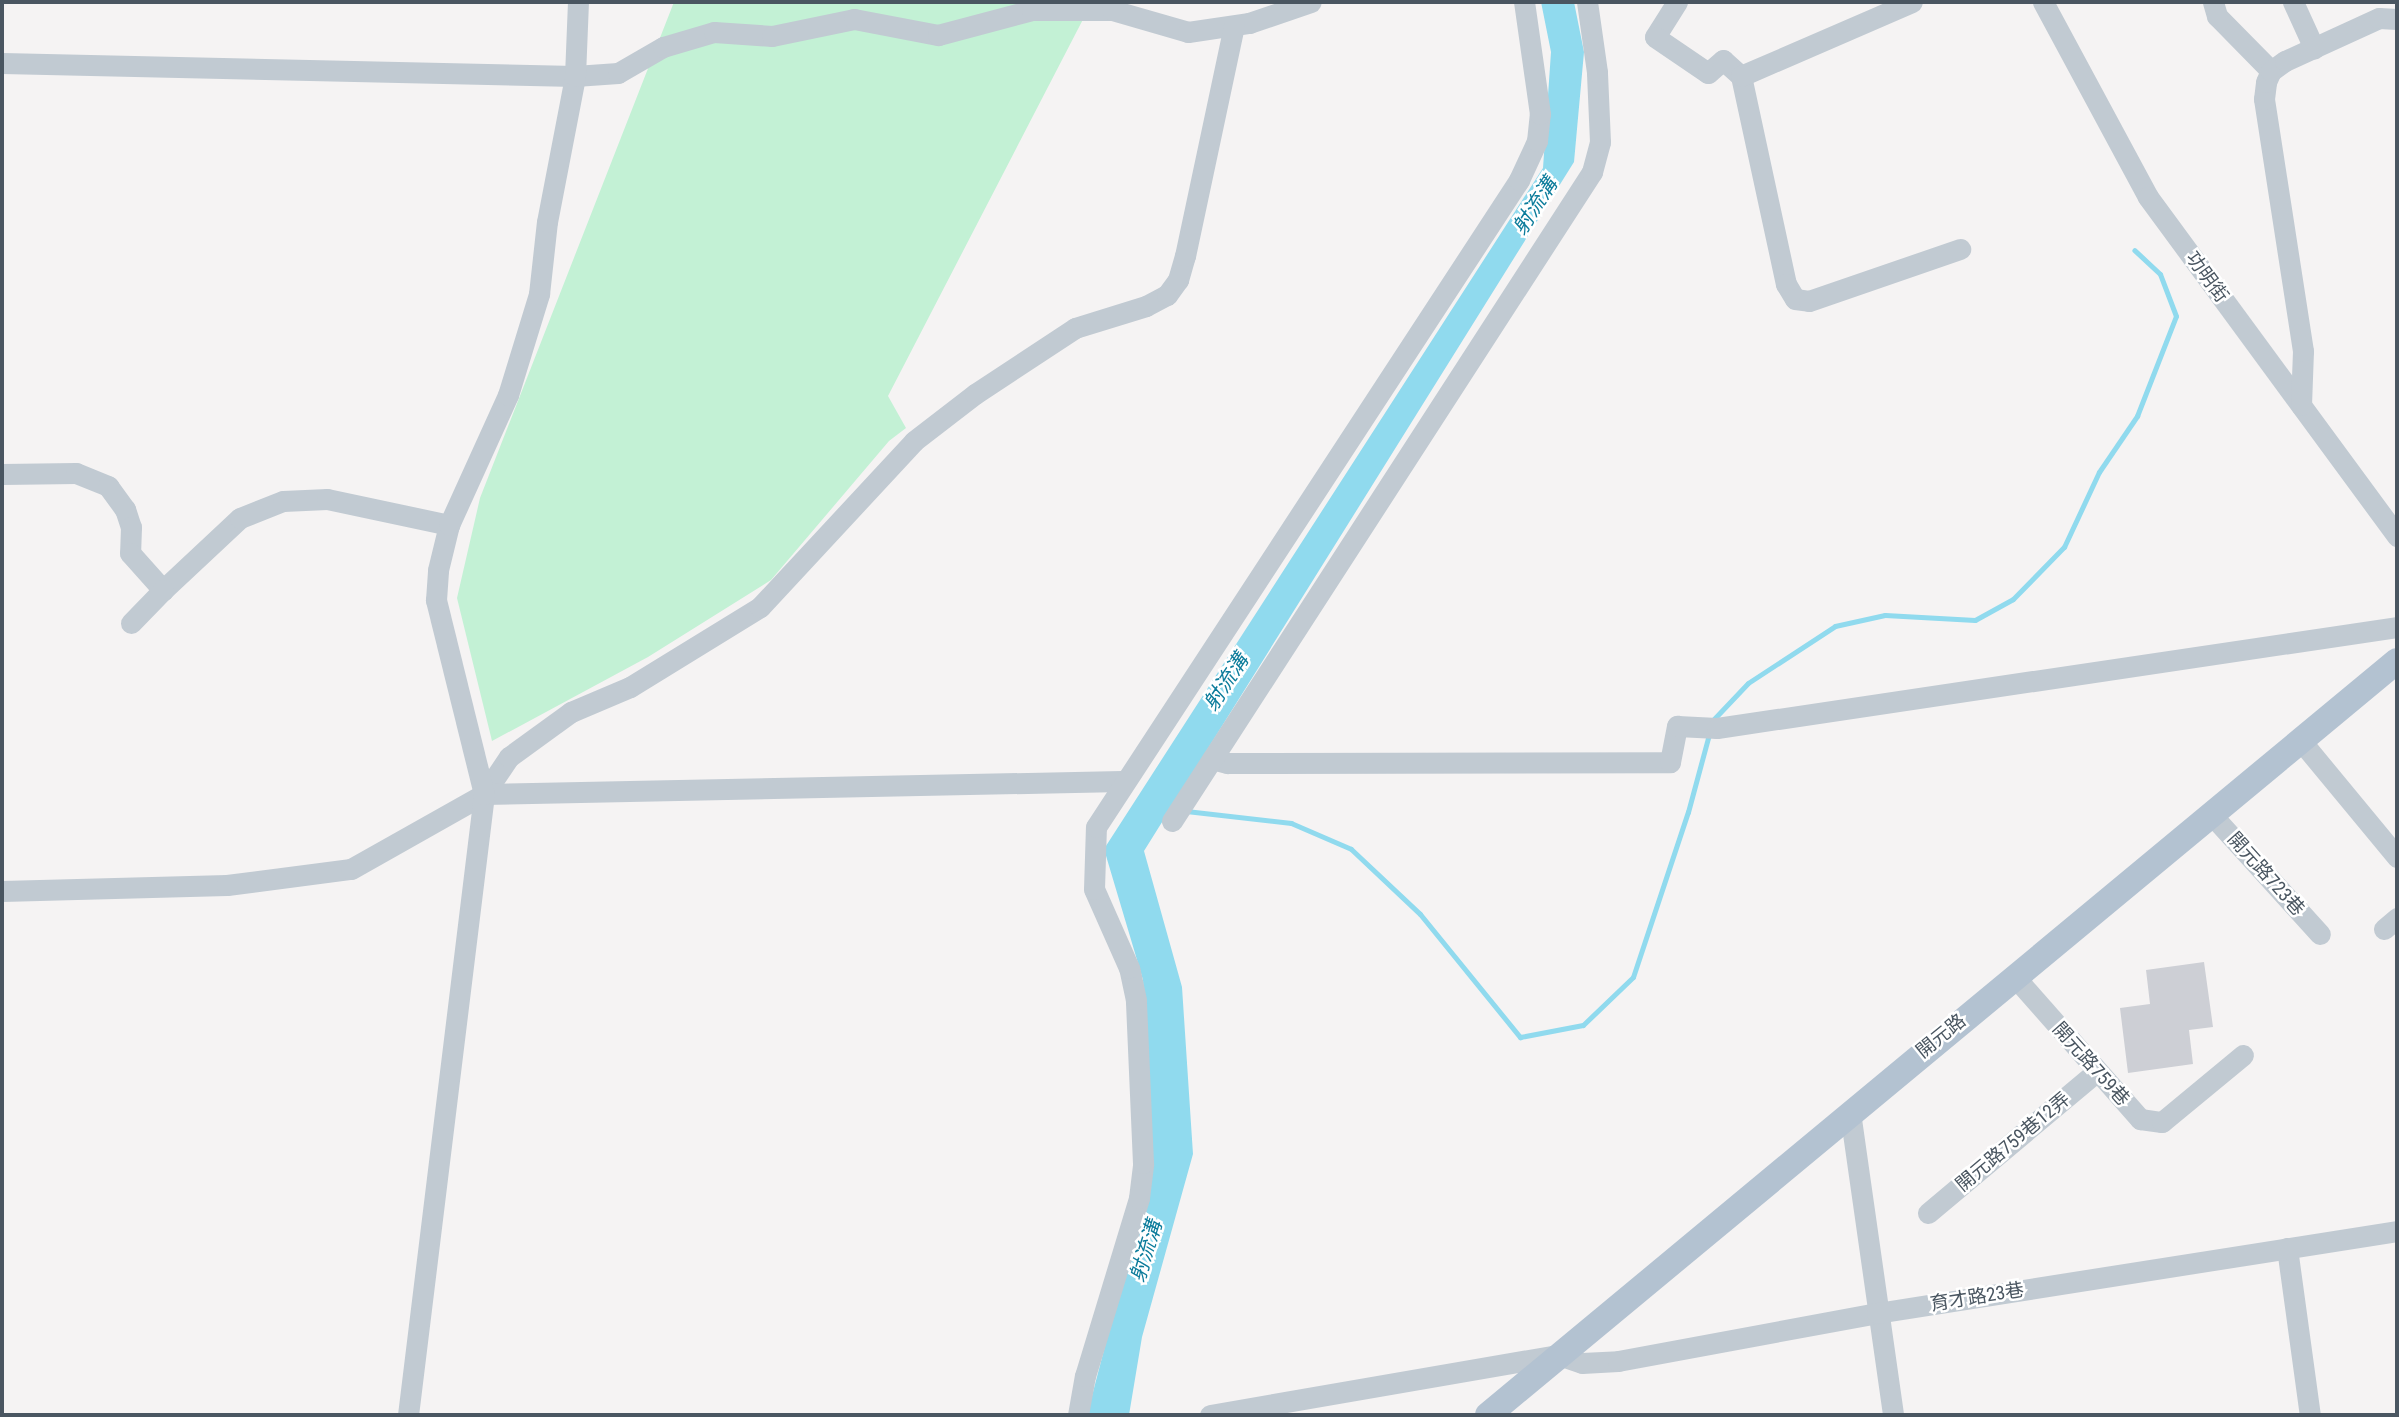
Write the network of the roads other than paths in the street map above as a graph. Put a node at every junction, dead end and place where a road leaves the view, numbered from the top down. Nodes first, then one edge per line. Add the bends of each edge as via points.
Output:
1 (578, 2) edge
2 (1311, 2) edge
3 (1524, 2) edge
4 (1587, 2) edge
5 (1677, 2) edge
6 (1912, 2) edge
7 (2043, 2) edge
8 (2213, 2) edge
9 (2292, 2) edge
10 (2395, 2) edge
11 (1026, 6) edge
12 (2388, 18) edge
13 (1234, 26) junction
14 (2315, 48) junction
15 (2, 63) edge
16 (2271, 71) junction
17 (575, 76) junction
18 (1741, 76) junction
19 (1960, 249) dead end
20 (2301, 405) junction
21 (2, 474) edge
22 (449, 525) junction
23 (2397, 536) edge
24 (163, 590) junction
25 (131, 623) dead end
26 (2397, 627) edge
27 (2397, 661) edge
28 (2301, 741) junction
29 (1212, 759) junction
30 (1122, 781) junction
31 (484, 794) junction
32 (2211, 814) junction
33 (1173, 820) dead end
34 (2397, 857) edge
35 (2, 891) edge
36 (2320, 934) dead end
37 (2014, 976) junction
38 (2243, 1055) dead end
39 (2097, 1071) junction
40 (1850, 1112) junction
41 (1928, 1213) dead end
42 (2397, 1231) edge
43 (2287, 1248) junction
44 (1877, 1313) junction
45 (1559, 1355) junction
46 (408, 1415) edge
47 (1078, 1415) edge
48 (1210, 1415) edge
49 (1488, 1415) edge
50 (1893, 1415) edge
51 (2310, 1415) edge

1 - 17 street
2 - 13 street
3 - 30 street via 1540,114 1538,141 1519,180
4 - 29 street via 1600,142 1592,172
5 - 18 street via 1655,37 1708,73 1723,60
6 - 18 street
7 - 20 street, 功明街 via 2148,197
8 - 16 street via 2217,16
9 - 14 street
10 - 12 street
11 - 13 street via 1112,10 1188,32
11 - 17 street via 937,35 854,19 772,36 714,32 663,47 618,73
12 - 14 street
13 - 31 street via 1185,256 1178,280 1167,295 1076,328 975,394 914,441 760,607 630,687 571,712 509,757
14 - 16 street
15 - 17 street
16 - 20 street via 2264,99 2303,351
17 - 22 street via 547,222 540,294 508,395
18 - 19 street via 1786,284 1795,299 1809,301
20 - 23 street, 功明街
21 - 24 street via 76,473 107,486 125,509 131,527 130,553
22 - 24 street via 327,499 284,501 240,518
22 - 31 street via 436,600
24 - 25 street
26 - 29 street via 1717,728 1677,726 1670,762 1227,763
27 - 28 main road, 開元路
28 - 32 main road, 開元路
28 - 34 street
29 - 33 street
30 - 31 street
30 - 47 street via 1096,827 1091,854 1094,890 1129,968 1136,1000 1143,1163 1139,1198 1084,1376
31 - 35 street via 351,869 227,885
31 - 46 street
32 - 36 street, 開元路723巷
32 - 37 main road, 開元路
37 - 39 street, 開元路759巷
37 - 40 main road, 開元路
38 - 39 street, 開元路759巷 via 2162,1122 2140,1119
39 - 41 street, 開元路759巷12弄
40 - 44 street
40 - 45 main road, 開元路
42 - 43 street, 育才路23巷
43 - 44 street, 育才路23巷
43 - 51 street
44 - 45 street, 育才路23巷 via 1618,1361 1583,1363
44 - 50 street
45 - 48 street
45 - 49 main road, 開元路

